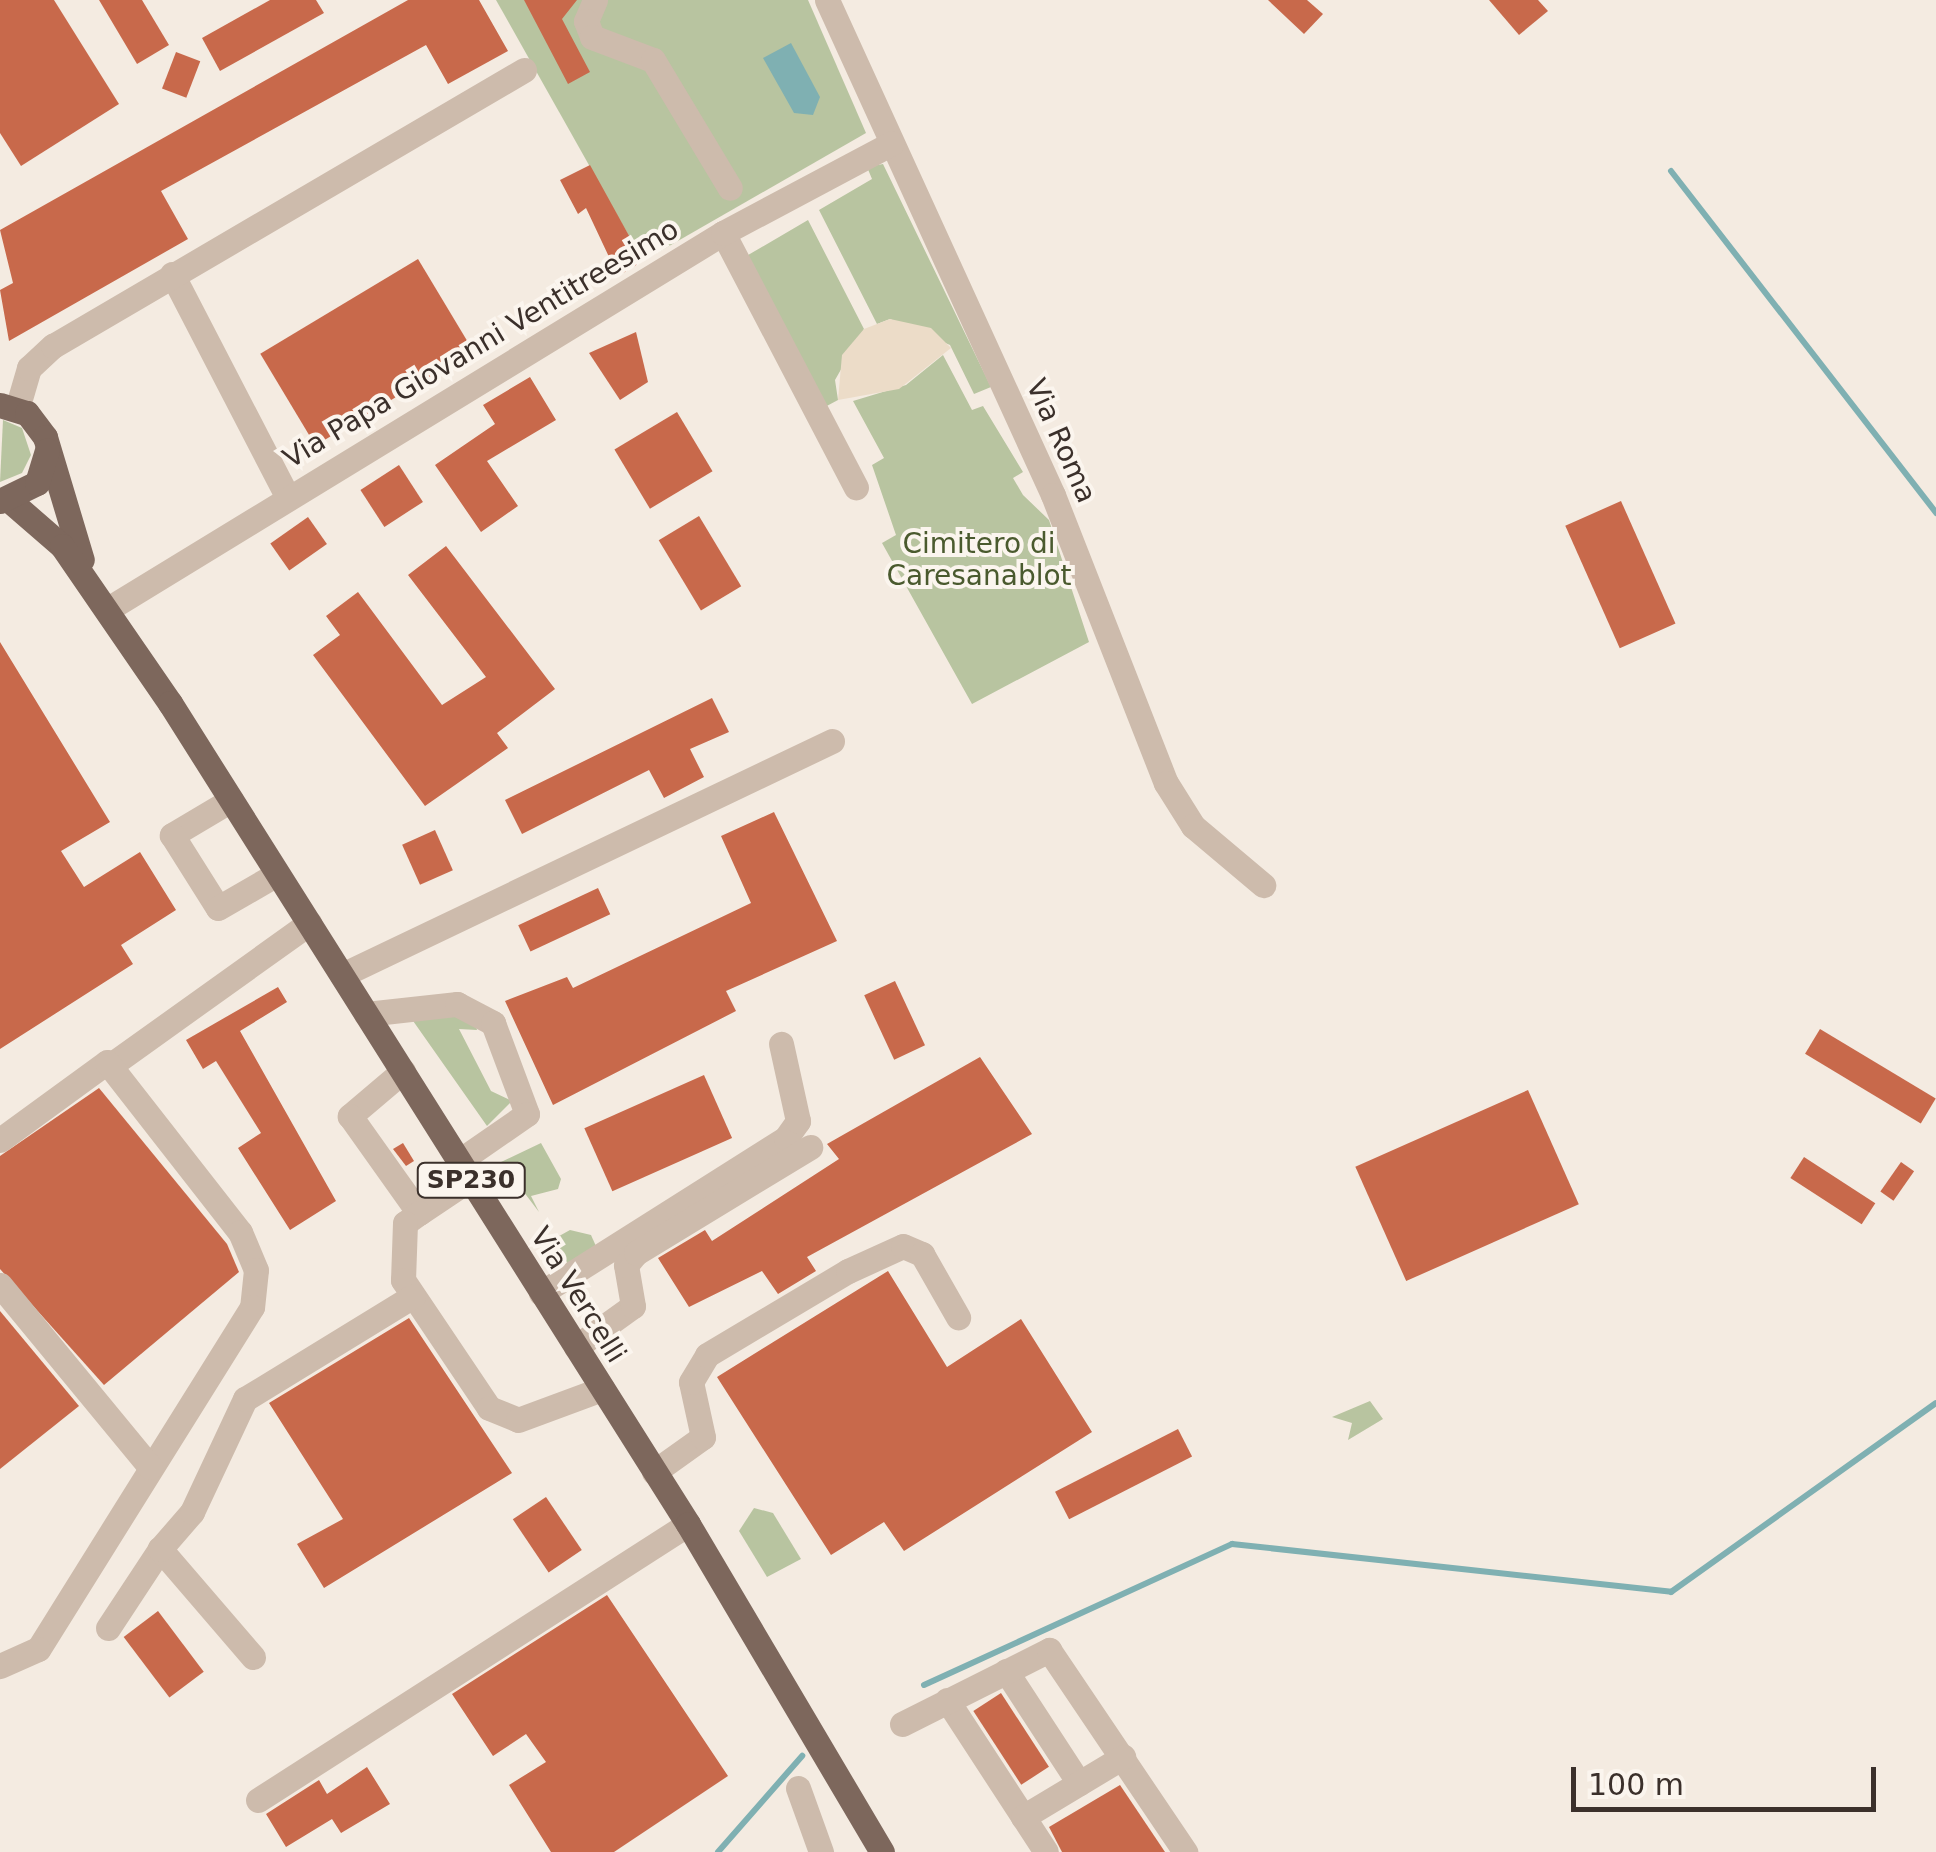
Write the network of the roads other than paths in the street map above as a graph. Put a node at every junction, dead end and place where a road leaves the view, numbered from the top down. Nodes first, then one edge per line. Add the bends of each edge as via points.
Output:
1 (595, 0) edge
2 (827, 0) edge
3 (524, 70) dead end
4 (892, 143) junction
5 (730, 188) dead end
6 (723, 233) junction
7 (172, 274) junction
8 (8, 404) edge
9 (48, 452) junction
10 (856, 488) dead end
11 (287, 496) junction
12 (3, 502) edge
13 (100, 599) junction
14 (832, 741) dead end
15 (231, 800) junction
16 (277, 874) junction
17 (1263, 885) dead end
18 (309, 923) junction
19 (342, 975) junction
20 (366, 1014) junction
21 (781, 1044) dead end
22 (111, 1065) junction
23 (403, 1071) junction
24 (0, 1140) edge
25 (810, 1147) dead end
26 (465, 1170) junction
27 (419, 1213) junction
28 (0, 1285) edge
29 (541, 1293) junction
30 (414, 1296) junction
31 (958, 1318) dead end
32 (576, 1347) junction
33 (602, 1390) junction
34 (150, 1467) junction
35 (654, 1472) junction
36 (688, 1524) junction
37 (160, 1548) junction
38 (108, 1628) dead end
39 (253, 1657) dead end
40 (0, 1666) edge
41 (1006, 1671) junction
42 (947, 1700) junction
43 (902, 1724) dead end
44 (1122, 1757) junction
45 (1079, 1783) junction
46 (798, 1788) dead end
47 (258, 1800) dead end
48 (1023, 1817) junction
49 (877, 1848) edge
50 (821, 1852) edge
51 (1046, 1852) edge
52 (1185, 1852) edge

1 - 5 street via 586,21 592,37 653,60
2 - 4 street, Via Roma
3 - 7 street
4 - 6 street, Via Papa Giovanni Ventitreesimo
4 - 17 street, Via Roma via 1053,494 1166,782 1193,826
6 - 10 street
6 - 11 street, Via Papa Giovanni Ventitreesimo
7 - 8 street via 53,346 29,368
7 - 11 street
8 - 9 main road, Via Vercelli / SP230 via 37,424
9 - 12 main road, Via Vercelli / SP230 via 37,483
9 - 13 main road, Via Vercelli / SP230
11 - 13 street, Via Papa Giovanni Ventitreesimo
12 - 13 main road, Via Vercelli / SP230 via 34,515
13 - 15 main road, Via Vercelli / SP230
14 - 19 street
15 - 16 main road, Via Vercelli / SP230
15 - 16 street via 172,835 218,908
16 - 18 main road, Via Vercelli / SP230
18 - 19 main road, Via Vercelli / SP230
18 - 22 street
19 - 20 main road, Via Vercelli / SP230
20 - 23 main road, Via Vercelli / SP230
20 - 26 street via 457,1004 492,1023 527,1114
21 - 29 street via 798,1121 786,1138
22 - 24 street via 100,1062
22 - 34 street via 240,1232 256,1270 252,1307
23 - 26 main road, Via Vercelli / SP230
23 - 27 street via 350,1116
25 - 32 street via 636,1253 626,1265 633,1306
26 - 27 street
26 - 29 main road, Via Vercelli / SP230
27 - 30 street via 405,1222 404,1280
28 - 34 street
29 - 32 main road, Via Vercelli / SP230
30 - 33 street via 488,1408 518,1420
30 - 37 street via 245,1399 192,1512
31 - 35 street via 922,1254 903,1246 848,1272 707,1355 691,1382 702,1438
32 - 33 main road, Via Vercelli / SP230
33 - 35 main road, Via Vercelli / SP230
34 - 40 street via 38,1649
35 - 36 main road, Via Vercelli / SP230
36 - 47 street
36 - 49 main road, Via Vercelli / SP230
37 - 38 street
37 - 39 street
41 - 42 street
41 - 44 street via 1049,1650
41 - 45 street
42 - 43 street
42 - 48 street
44 - 45 street
44 - 52 street
45 - 48 street
46 - 50 street
48 - 51 street

